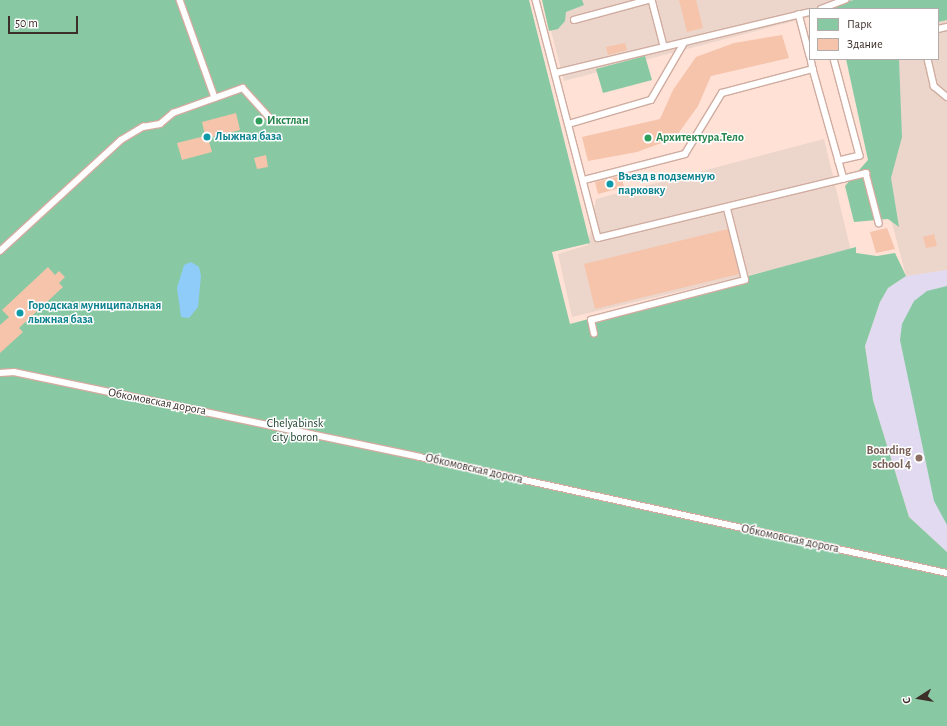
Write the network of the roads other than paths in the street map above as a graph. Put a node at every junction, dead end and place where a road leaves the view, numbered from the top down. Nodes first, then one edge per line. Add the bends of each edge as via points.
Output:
1 (180, 0) edge
2 (536, 0) edge
3 (648, 0) edge
4 (652, 0) edge
5 (845, 0) edge
6 (824, 8) edge
7 (809, 12) edge
8 (799, 14) junction
9 (574, 20) dead end
10 (684, 43) junction
11 (664, 46) junction
12 (809, 54) edge
13 (811, 60) edge
14 (834, 60) edge
15 (928, 60) edge
16 (813, 69) junction
17 (556, 73) junction
18 (947, 97) edge
19 (215, 98) junction
20 (269, 117) dead end
21 (569, 124) junction
22 (839, 161) junction
23 (584, 180) junction
24 (844, 180) junction
25 (727, 209) junction
26 (879, 223) dead end
27 (0, 252) edge
28 (594, 334) dead end
29 (0, 372) edge
30 (947, 573) edge

1 - 19 lane
2 - 17 lane
3 - 9 lane
4 - 11 lane
5 - 6 lane
7 - 8 lane
8 - 10 lane
8 - 12 lane
10 - 11 lane
10 - 21 lane via 651,100
11 - 17 lane
13 - 16 lane
14 - 22 lane via 860,156
15 - 18 lane via 934,86
16 - 22 lane
16 - 23 lane via 722,93 685,154
17 - 21 lane
19 - 20 lane via 243,88
19 - 27 lane via 173,113 160,124 143,127 121,140
21 - 23 lane
22 - 24 lane
23 - 25 lane via 598,238
24 - 25 lane
24 - 26 lane via 866,173
25 - 28 lane via 745,280 591,320
29 - 30 lane, Обкомовская дорога via 14,372 420,457

